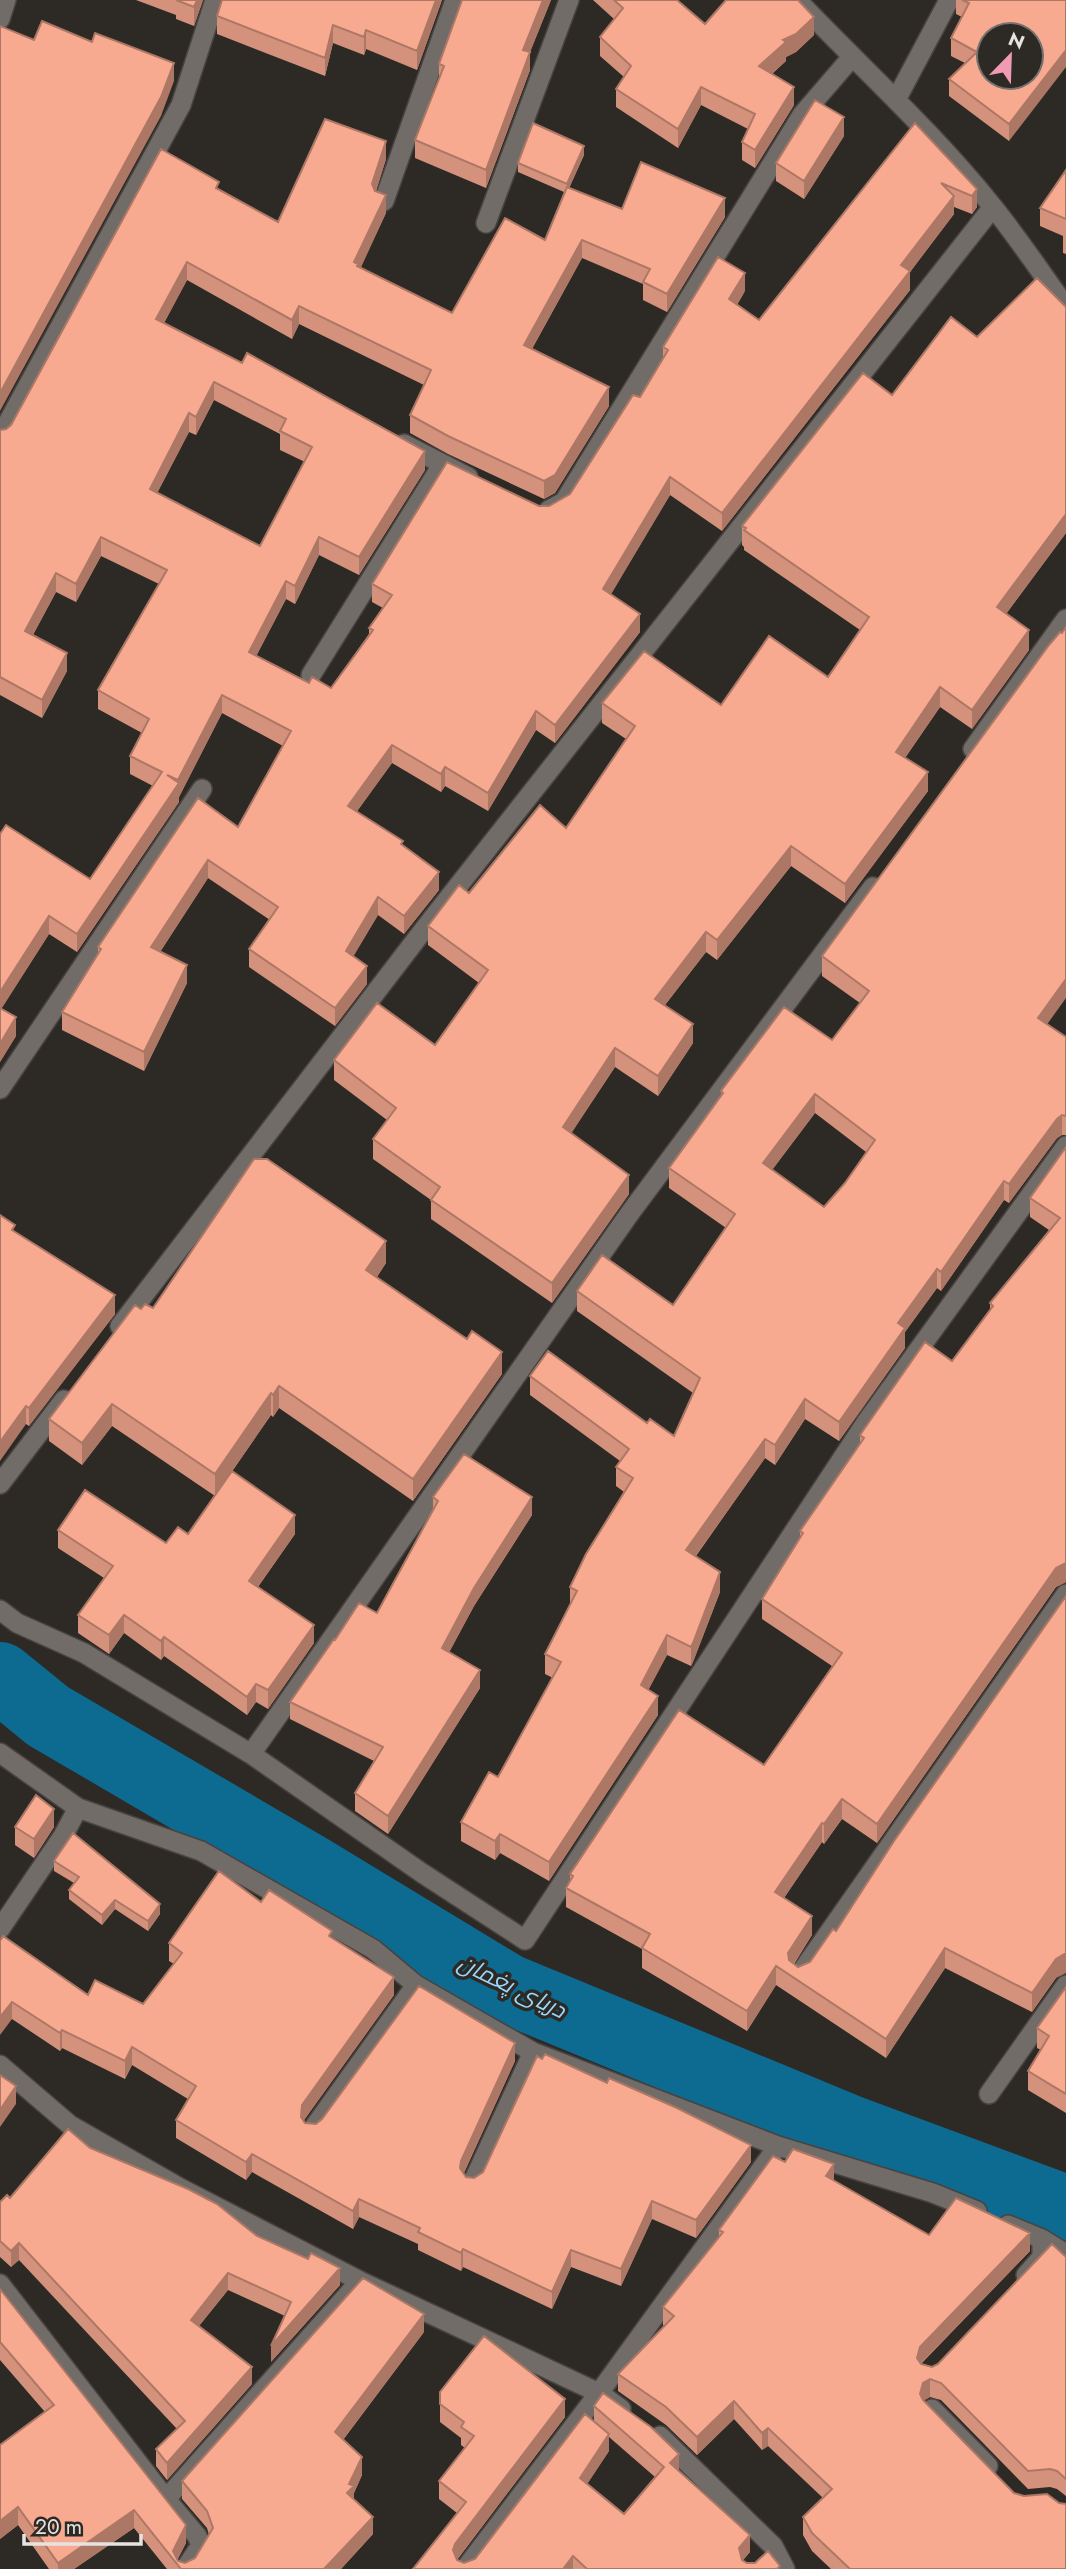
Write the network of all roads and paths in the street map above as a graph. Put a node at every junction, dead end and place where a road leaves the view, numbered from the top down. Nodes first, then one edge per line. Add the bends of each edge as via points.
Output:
1 (6, 0) edge
2 (215, 0) edge
3 (455, 0) edge
4 (569, 0) edge
5 (797, 0) edge
6 (950, 0) edge
7 (0, 19) edge
8 (852, 57) junction
9 (897, 99) junction
10 (384, 201) edge
11 (993, 207) junction
12 (486, 223) dead end
13 (1066, 307) edge
14 (383, 433) edge
15 (0, 437) edge
16 (442, 465) junction
17 (487, 486) edge
18 (533, 507) edge
19 (1066, 620) edge
20 (311, 675) edge
21 (964, 761) edge
22 (202, 789) dead end
23 (885, 870) edge
24 (0, 1089) edge
25 (1066, 1146) edge
26 (111, 1339) edge
27 (76, 1384) edge
28 (0, 1483) edge
29 (1066, 1594) edge
30 (0, 1610) edge
31 (0, 1753) edge
32 (251, 1754) junction
33 (78, 1808) junction
34 (0, 1929) edge
35 (800, 1974) edge
36 (1066, 1984) edge
37 (415, 1985) junction
38 (533, 2052) junction
39 (0, 2065) edge
40 (989, 2094) dead end
41 (312, 2130) edge
42 (778, 2146) junction
43 (472, 2184) edge
44 (1042, 2239) junction
45 (1066, 2254) edge
46 (360, 2281) junction
47 (0, 2284) edge
48 (1012, 2289) edge
49 (599, 2393) junction
50 (932, 2409) edge
51 (1004, 2483) edge
52 (166, 2500) junction
53 (773, 2546) junction
54 (758, 2561) edge
55 (185, 2569) edge
56 (466, 2569) edge
57 (785, 2569) edge

1 - 7 street
2 - 15 street via 181,106
3 - 10 street
4 - 12 street
5 - 8 street
6 - 9 street
8 - 9 street
8 - 18 street via 802,115 564,502 544,513
9 - 11 street
11 - 13 street
11 - 26 street via 425,928
14 - 16 street
16 - 17 street
16 - 20 street
19 - 21 street
22 - 24 street
23 - 32 street via 630,1213
25 - 32 street via 867,1421 525,1940
27 - 28 street
29 - 35 street
30 - 32 street via 17,1623 83,1653
31 - 33 street
33 - 34 street
33 - 37 street via 201,1851 373,1950
36 - 40 street
37 - 38 street
37 - 41 street
38 - 42 street
38 - 43 street
39 - 46 street via 70,2125
42 - 44 street via 933,2193
42 - 49 street
44 - 45 street
44 - 48 street via 1042,2257
46 - 49 street
46 - 52 street
47 - 52 street
49 - 53 street via 644,2425
49 - 56 street
50 - 51 street
52 - 55 street via 201,2545
53 - 54 street
53 - 57 street

